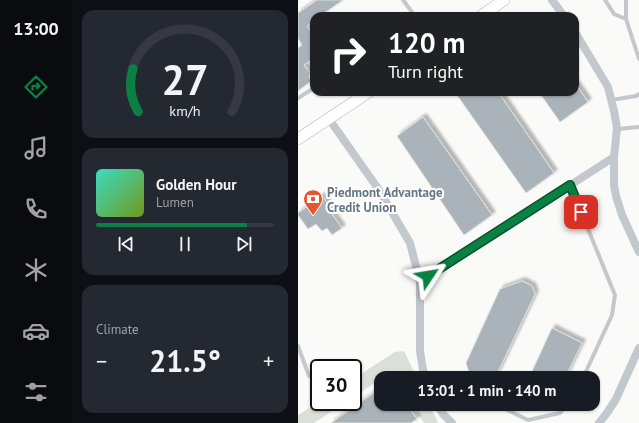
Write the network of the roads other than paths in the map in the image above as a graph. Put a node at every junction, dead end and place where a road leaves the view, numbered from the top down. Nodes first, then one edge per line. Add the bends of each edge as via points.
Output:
1 (403, 0) edge
2 (504, 0) edge
3 (552, 0) edge
4 (605, 0) edge
5 (626, 0) edge
6 (412, 12) edge
7 (487, 12) edge
8 (561, 12) edge
9 (626, 19) junction
10 (579, 39) edge
11 (639, 59) edge
12 (310, 90) edge
13 (639, 94) edge
14 (363, 96) edge
15 (298, 98) edge
16 (611, 100) junction
17 (329, 119) junction
18 (639, 127) edge
19 (616, 129) junction
20 (298, 139) edge
21 (614, 157) junction
22 (570, 185) junction
23 (639, 252) edge
24 (420, 282) junction
25 (298, 346) edge
26 (639, 348) edge
27 (424, 371) edge
28 (586, 371) edge
29 (309, 376) dead end
30 (441, 411) edge
31 (509, 411) edge
32 (562, 411) edge
33 (452, 423) edge
34 (599, 423) edge

1 - 6 lane
2 - 7 main road
3 - 8 street
4 - 9 lane via 614,14
5 - 9 lane
9 - 11 lane
10 - 16 street via 608,87
12 - 15 lane
13 - 16 lane
14 - 17 main road
16 - 19 street
17 - 20 main road
17 - 24 street via 379,190 410,243
18 - 19 lane
19 - 21 street
21 - 22 street
21 - 23 street via 616,196
22 - 24 street
22 - 28 lane via 615,295 612,315
24 - 27 street via 420,351
25 - 29 lane
26 - 34 street via 616,399
30 - 33 street
31 - 32 lane via 528,420

